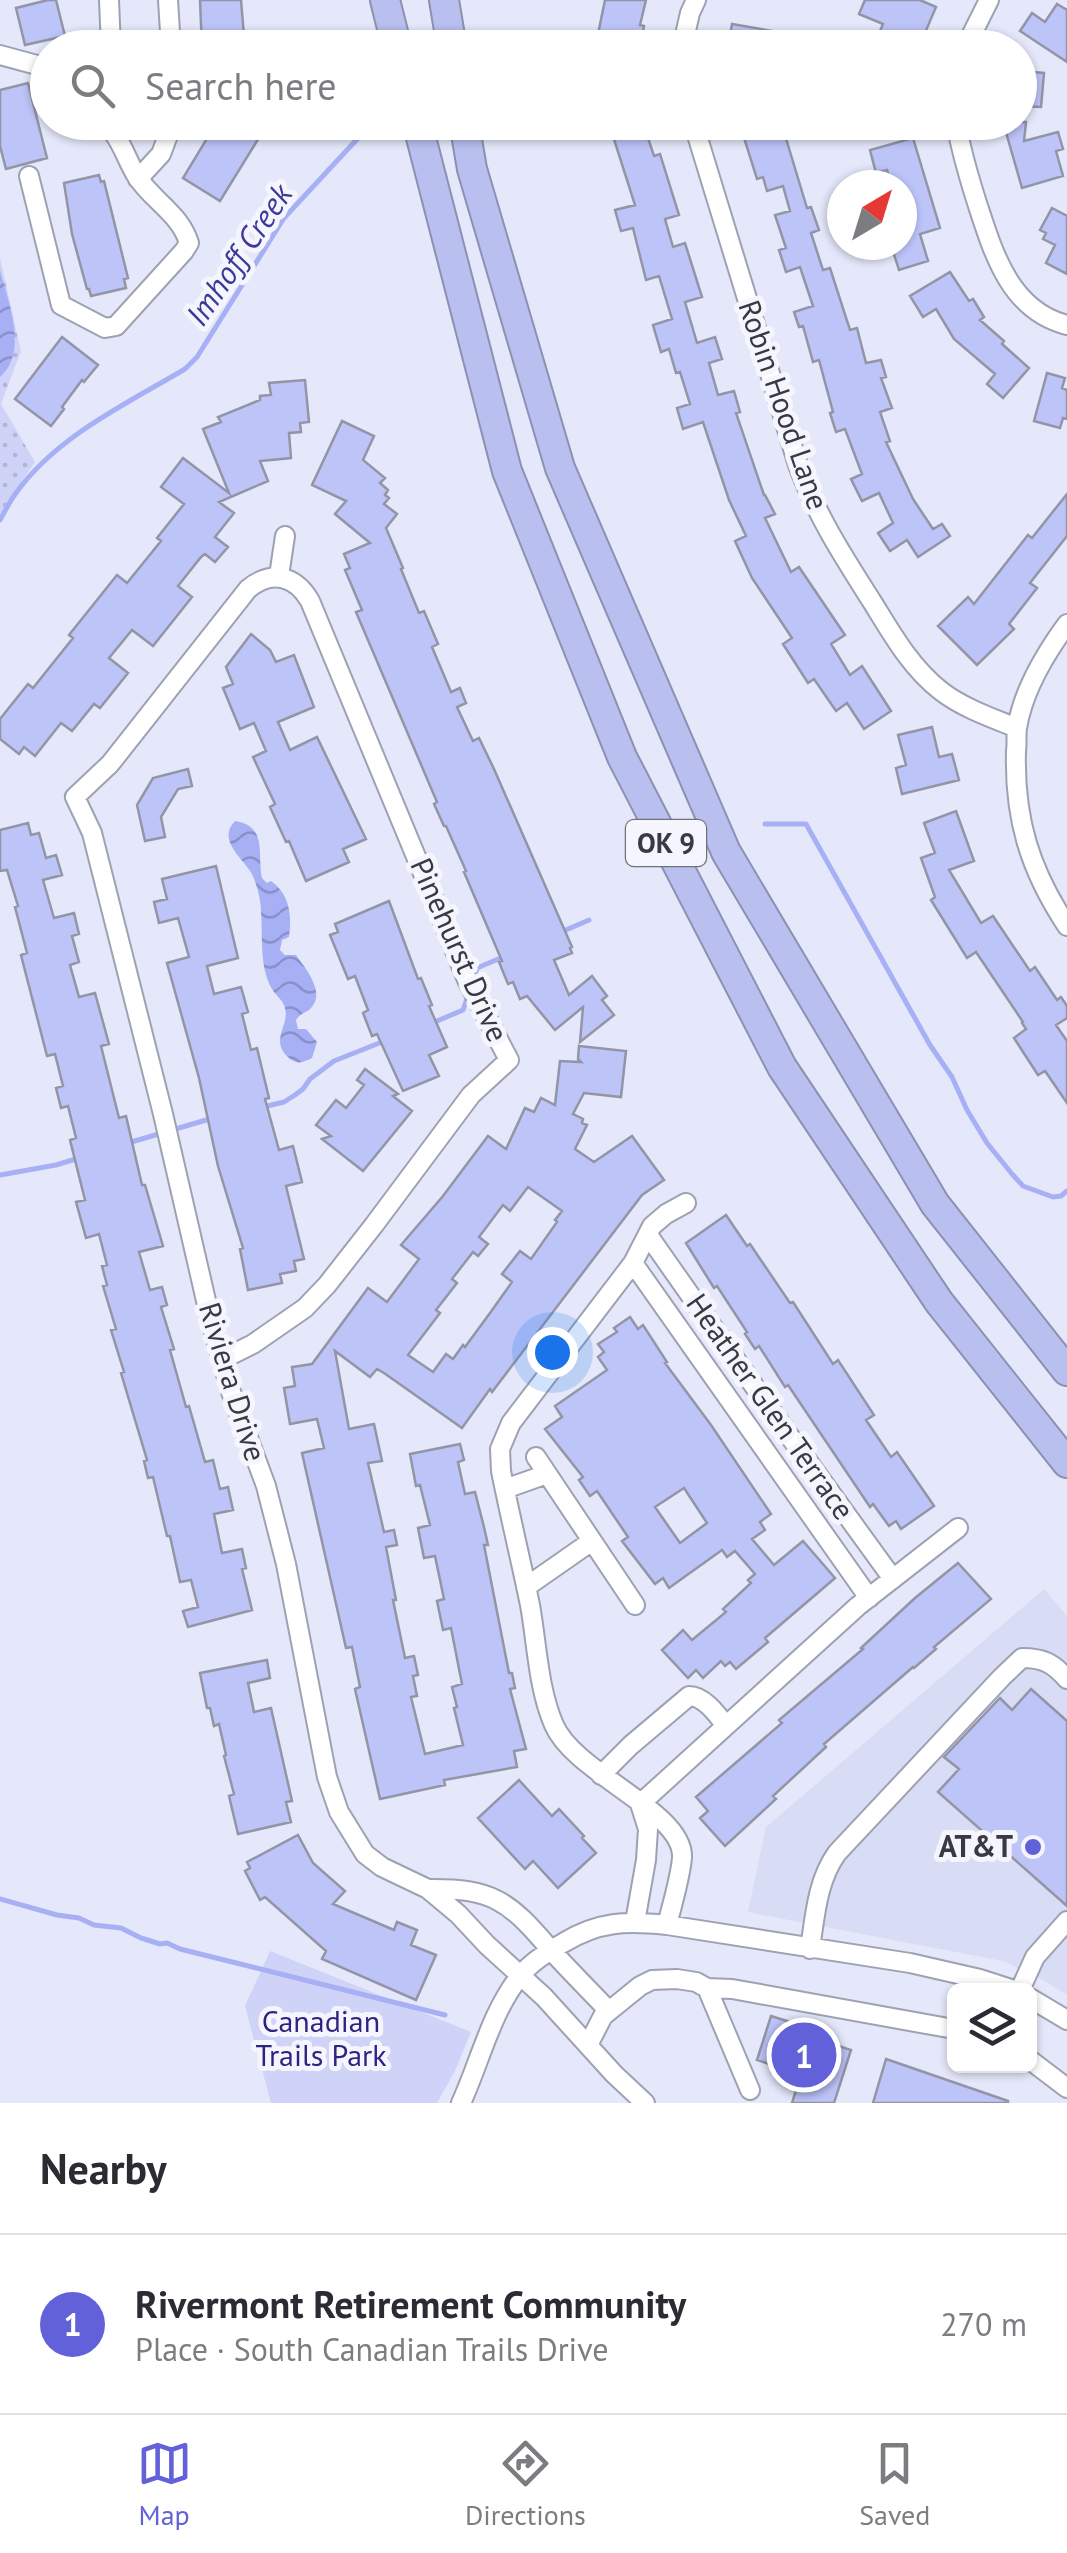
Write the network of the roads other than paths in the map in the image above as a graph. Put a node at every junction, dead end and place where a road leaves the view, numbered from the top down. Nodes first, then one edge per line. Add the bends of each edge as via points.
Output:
1 (108, 0) edge
2 (168, 0) edge
3 (385, 0) edge
4 (444, 0) edge
5 (696, 0) edge
6 (989, 0) edge
7 (110, 30) edge
8 (170, 30) edge
9 (393, 30) edge
10 (449, 30) edge
11 (686, 30) edge
12 (973, 30) edge
13 (0, 55) edge
14 (30, 63) edge
15 (117, 140) edge
16 (167, 140) edge
17 (422, 140) edge
18 (467, 140) edge
19 (699, 140) edge
20 (959, 140) edge
21 (28, 176) dead end
22 (138, 179) junction
23 (1067, 325) edge
24 (285, 536) dead end
25 (279, 576) junction
26 (1067, 624) edge
27 (1017, 728) junction
28 (1067, 926) edge
29 (686, 1203) dead end
30 (648, 1234) junction
31 (633, 1263) junction
32 (715, 1329) junction
33 (693, 1348) junction
34 (221, 1360) junction
35 (1067, 1371) edge
36 (780, 1424) junction
37 (755, 1437) junction
38 (536, 1457) dead end
39 (1067, 1463) edge
40 (547, 1474) junction
41 (505, 1489) junction
42 (842, 1510) junction
43 (820, 1528) junction
44 (958, 1528) dead end
45 (592, 1541) junction
46 (893, 1579) junction
47 (526, 1587) junction
48 (869, 1598) junction
49 (635, 1604) dead end
50 (1067, 1679) edge
51 (726, 1726) junction
52 (601, 1775) junction
53 (640, 1804) junction
54 (428, 1890) junction
55 (635, 1922) junction
56 (667, 1925) junction
57 (1066, 1925) edge
58 (810, 1949) junction
59 (551, 1950) junction
60 (520, 1976) junction
61 (993, 1983) edge
62 (1021, 1983) edge
63 (707, 1988) junction
64 (1037, 2002) edge
65 (609, 2011) junction
66 (1067, 2020) edge
67 (947, 2028) edge
68 (588, 2045) junction
69 (1037, 2065) edge
70 (1067, 2088) edge
71 (750, 2090) dead end
72 (461, 2103) edge
73 (645, 2103) edge

1 - 7 street
2 - 8 street
3 - 9 highway
4 - 10 highway
5 - 11 street
6 - 12 street
13 - 14 street
15 - 22 street
16 - 22 street
17 - 39 highway, OK 9 via 507,472 622,758 782,1067 939,1302
18 - 35 highway, OK 9 via 560,468 726,852 935,1204
19 - 27 street, Robin Hood Lane via 798,465 824,525 918,670 945,694
20 - 23 street via 988,239 1009,284 1042,316
21 - 22 street via 62,305 105,328 116,326 188,243 178,222
24 - 25 street
25 - 34 street, Riviera Drive via 248,589 110,764 75,798 92,833
25 - 34 street, Pinehurst Drive via 310,600 476,1001 509,1060 471,1095 305,1308
26 - 27 street via 1048,650
27 - 28 street via 1016,802 1029,856
29 - 30 street
30 - 31 street
30 - 32 street, Heather Glen Terrace
31 - 33 street, Heather Glen Terrace
31 - 41 street via 511,1423 500,1449
32 - 33 street
32 - 36 street, Heather Glen Terrace
33 - 37 street, Heather Glen Terrace
34 - 54 street, Riviera Drive via 266,1486 339,1812 366,1854
36 - 37 street
36 - 42 street, Heather Glen Terrace
37 - 43 street, Heather Glen Terrace
38 - 40 street
40 - 41 street
40 - 45 street
41 - 47 street
42 - 43 street
42 - 46 street, Heather Glen Terrace
43 - 48 street, Heather Glen Terrace
44 - 46 street
45 - 47 street
45 - 49 street
46 - 48 street
47 - 52 street via 554,1726
48 - 51 street
50 - 58 street via 1041,1658 1022,1658 1002,1677 829,1864
51 - 52 street via 702,1700 689,1696
51 - 53 street
52 - 53 street
53 - 55 street via 648,1829
53 - 56 street via 664,1820 679,1842 682,1857
54 - 59 street, Riviera Drive via 461,1889 508,1904
54 - 60 street, Riviera Drive
55 - 56 street
55 - 59 street via 596,1927
56 - 58 street
57 - 62 street via 1034,1957
58 - 61 street
59 - 60 street
59 - 65 street, Riviera Drive
60 - 68 street, Riviera Drive
60 - 72 street
63 - 65 street via 652,1980
63 - 67 street
63 - 71 street
64 - 66 street
65 - 68 street
68 - 73 street, Riviera Drive
69 - 70 street

